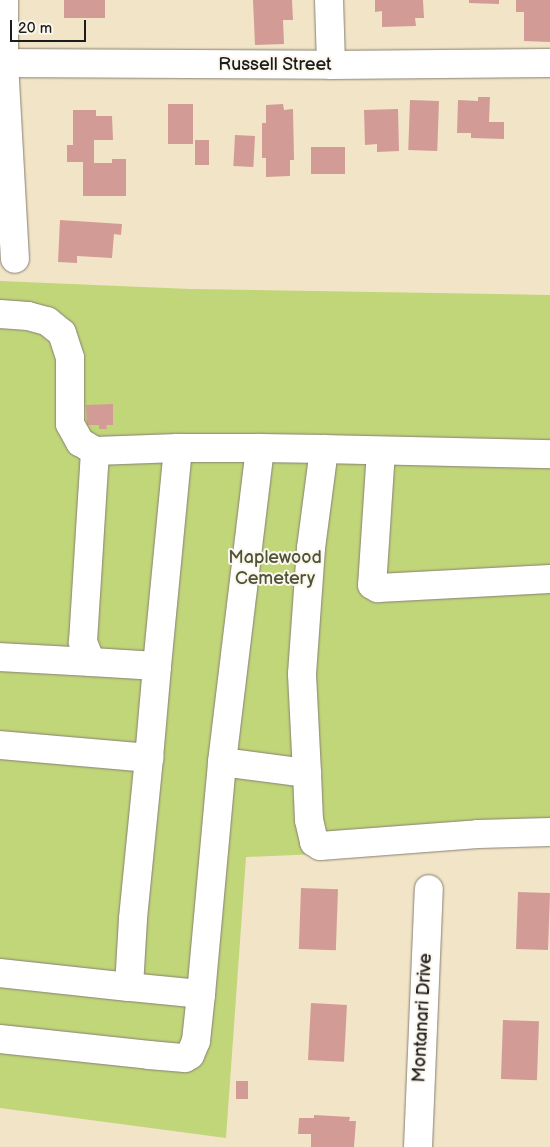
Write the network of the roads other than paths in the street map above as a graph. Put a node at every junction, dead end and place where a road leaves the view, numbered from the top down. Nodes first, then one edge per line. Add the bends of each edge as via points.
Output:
1 (4, 0) edge
2 (329, 0) edge
3 (2, 63) edge
4 (550, 63) edge
5 (331, 66) junction
6 (15, 258) dead end
7 (0, 314) edge
8 (178, 448) junction
9 (260, 448) junction
10 (324, 449) junction
11 (382, 451) junction
12 (95, 452) junction
13 (550, 454) edge
14 (550, 578) edge
15 (0, 657) edge
16 (91, 662) junction
17 (157, 666) junction
18 (0, 744) edge
19 (149, 758) junction
20 (222, 762) junction
21 (307, 773) junction
22 (550, 832) edge
23 (429, 889) dead end
24 (0, 973) edge
25 (129, 987) junction
26 (201, 994) junction
27 (0, 1039) edge
28 (418, 1147) edge

1 - 3 street
2 - 5 street
3 - 5 street, Russell Street
3 - 6 street
4 - 5 street, Russell Street
7 - 12 street via 47,321 62,333 70,358 70,424 80,442
8 - 9 street
8 - 12 street
8 - 17 street
9 - 10 street
9 - 20 street
10 - 11 street
10 - 21 street via 311,548 302,674
11 - 13 street
11 - 14 street via 372,585 378,588
12 - 16 street via 83,642
15 - 16 street
16 - 17 street
17 - 19 street
18 - 19 street
19 - 25 street
20 - 21 street
20 - 26 street
21 - 22 street via 309,820 314,842 320,846
23 - 28 street, Montanari Drive
24 - 25 street
25 - 26 street
26 - 27 street via 196,1041 186,1058

